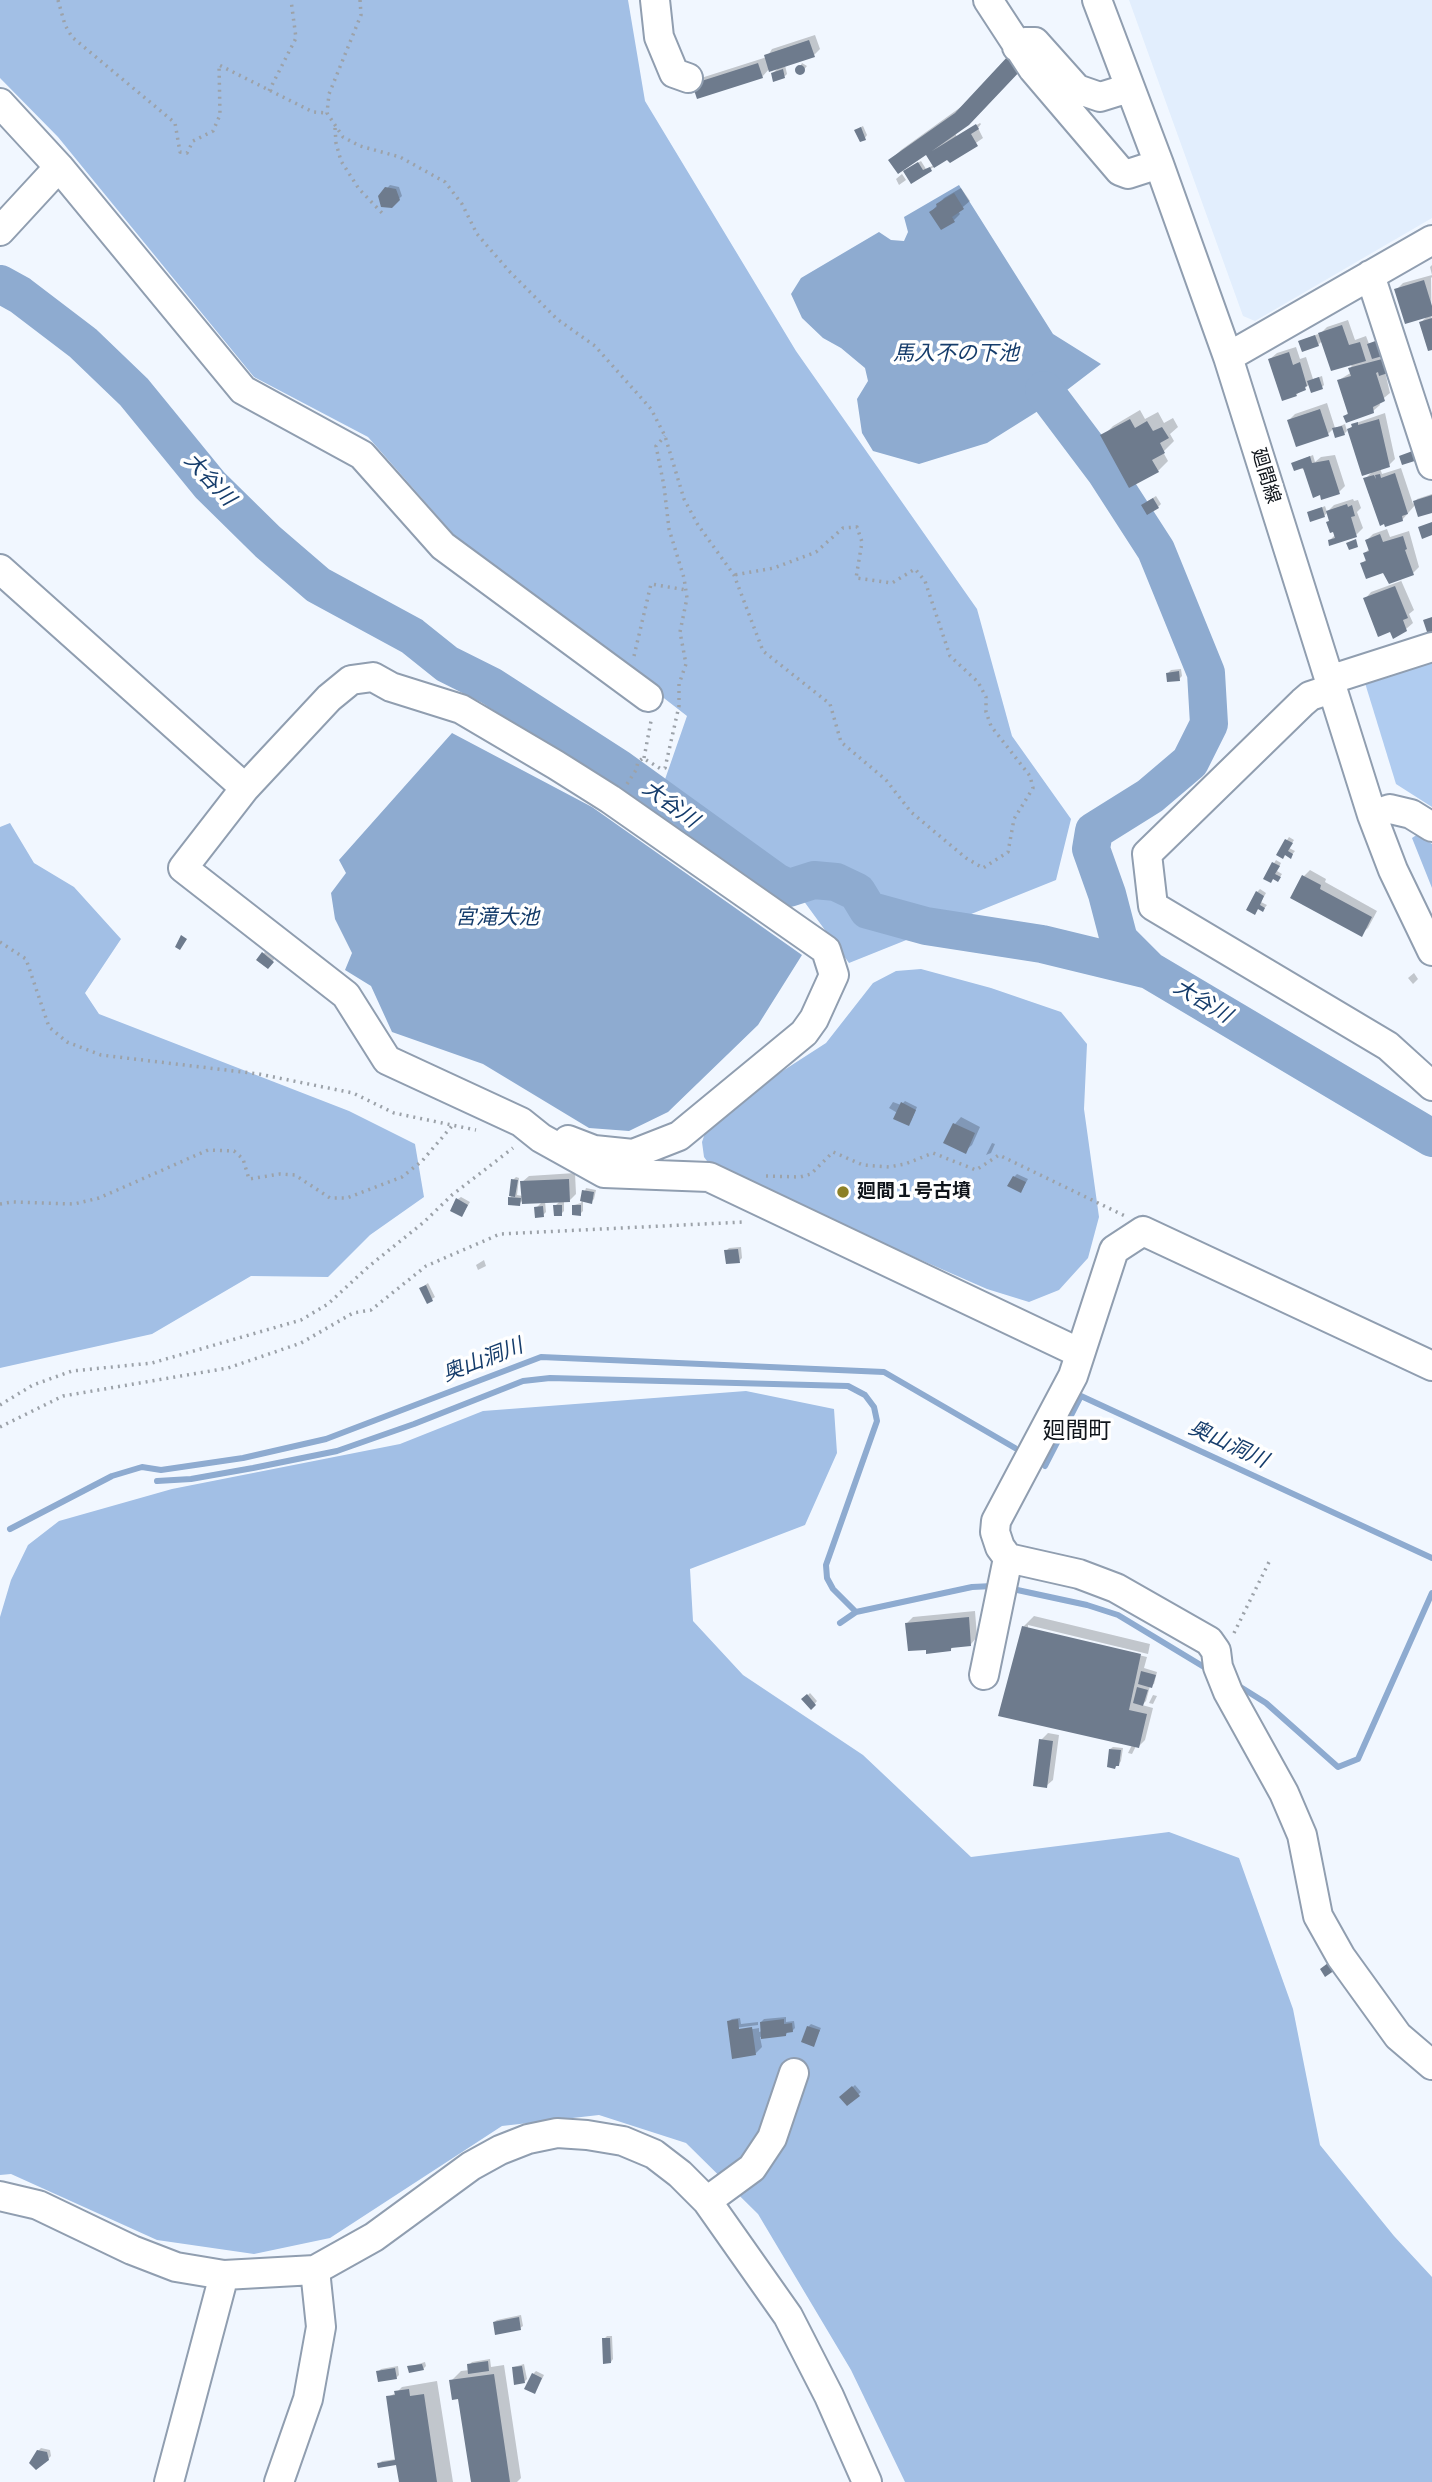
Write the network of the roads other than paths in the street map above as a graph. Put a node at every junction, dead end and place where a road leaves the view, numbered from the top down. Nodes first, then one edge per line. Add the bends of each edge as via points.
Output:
1 (655, 0) edge
2 (988, 0) edge
3 (1097, 0) edge
4 (1017, 47) junction
5 (688, 78) dead end
6 (1129, 88) junction
7 (0, 103) edge
8 (1159, 164) junction
9 (59, 167) junction
10 (0, 231) edge
11 (1432, 240) edge
12 (1370, 275) junction
13 (1228, 357) junction
14 (1432, 465) edge
15 (0, 569) edge
16 (1432, 648) edge
17 (1330, 684) junction
18 (638, 690) road end
19 (244, 788) junction
20 (1371, 815) junction
21 (1432, 827) edge
22 (1432, 951) edge
23 (1432, 1086) edge
24 (532, 1131) junction
25 (1080, 1353) junction
26 (1432, 1366) edge
27 (1004, 1578) junction
28 (984, 1675) dead end
29 (1432, 2065) edge
30 (794, 2073) dead end
31 (0, 2196) edge
32 (707, 2201) junction
33 (315, 2270) junction
34 (224, 2275) junction
35 (169, 2482) edge
36 (279, 2482) edge
37 (867, 2482) edge

1 - 5 street via 659,37 674,73
2 - 4 street
3 - 6 street, 廻間線
4 - 6 street via 1035,42 1077,89 1100,97
4 - 8 street via 1120,171 1128,174
6 - 8 street, 廻間線
7 - 9 street
8 - 13 street, 廻間線
9 - 10 street
9 - 18 street via 243,390 362,455 443,546
11 - 12 street
12 - 13 street
12 - 14 street
13 - 17 street, 廻間線
15 - 19 street
16 - 17 street
17 - 20 street, 廻間線
17 - 23 street via 1303,702 1147,854 1153,906 1388,1046
19 - 24 street via 183,868 346,995 387,1060
19 - 24 street via 344,686 351,680 373,677 461,709 556,765 826,950 834,975 804,1033 679,1136 633,1154 594,1150
20 - 21 street via 1390,809 1411,814
20 - 22 street, 廻間線
24 - 25 street via 604,1173 709,1177
25 - 26 street via 1114,1251 1143,1231
25 - 27 street via 1073,1376 996,1521
27 - 28 street
27 - 29 street via 1079,1574 1116,1588 1209,1641 1302,1835 1318,1916 1341,1957 1398,2036
30 - 32 street via 772,2138 752,2168
31 - 34 street via 38,2205 176,2267
32 - 33 street via 654,2154 623,2141 557,2133 528,2139 471,2166 374,2237
32 - 37 street via 789,2316
33 - 34 street
33 - 36 street via 321,2327 308,2399
34 - 35 street

